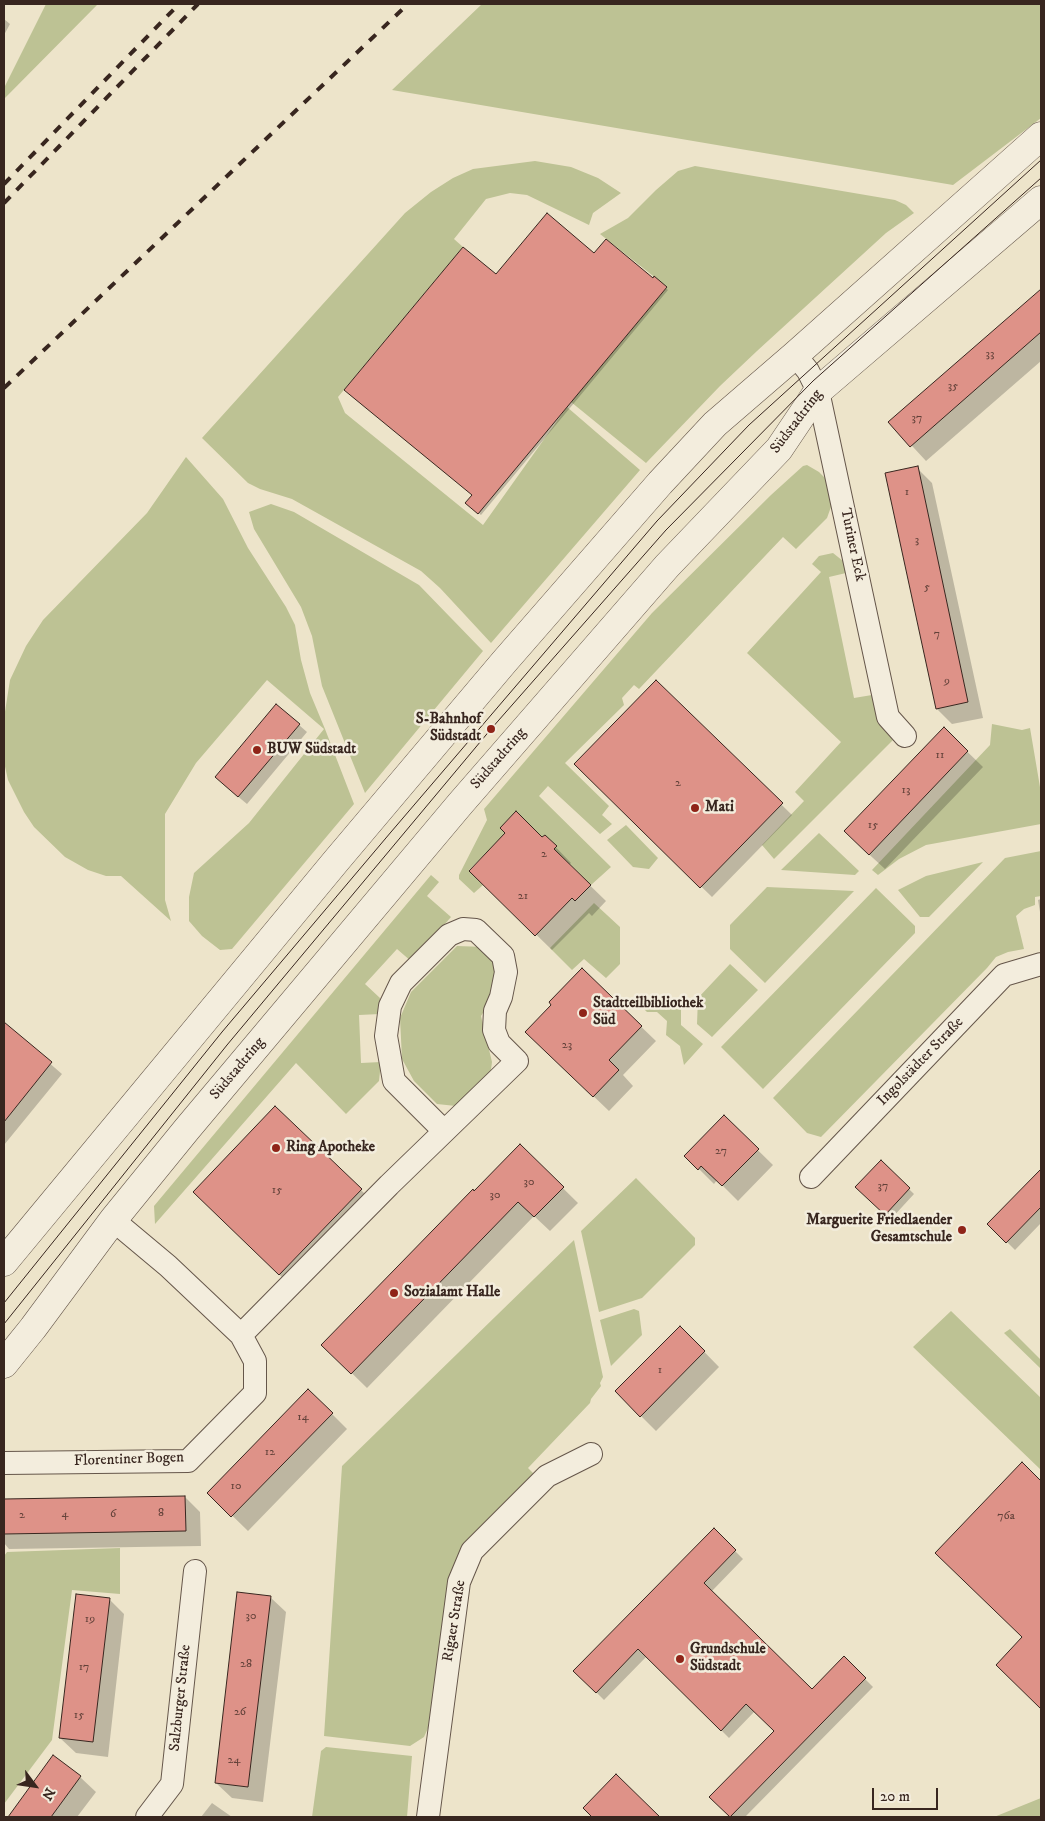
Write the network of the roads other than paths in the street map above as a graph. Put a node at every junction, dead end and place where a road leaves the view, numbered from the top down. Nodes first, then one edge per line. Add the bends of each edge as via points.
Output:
1 (1041, 136) edge
2 (1041, 200) edge
3 (795, 355) junction
4 (818, 391) junction
5 (905, 736) dead end
6 (1041, 964) edge
7 (444, 1131) junction
8 (811, 1177) dead end
9 (114, 1220) junction
10 (4, 1262) edge
11 (241, 1335) junction
12 (4, 1364) edge
13 (591, 1454) dead end
14 (4, 1463) edge
15 (196, 1571) dead end
16 (147, 1817) edge
17 (428, 1817) edge

1 - 3 street
2 - 4 street, Südstadtring
3 - 4 street, Turiner Eck
3 - 10 street via 715,424 516,647
4 - 5 street, Turiner Eck via 888,717
4 - 9 street, Südstadtring via 779,449 667,566 460,804
6 - 8 street, Ingolstädter Straße via 1004,975
7 - 7 street via 518,1061 499,1043 494,1030 495,1011 506,972 504,956 476,930 463,929 449,935 401,983 390,1006 386,1036 394,1081
7 - 11 street
9 - 11 street, Florentiner Bogen
9 - 12 street, Südstadtring
11 - 14 street, Florentiner Bogen via 255,1361 255,1393 188,1461
13 - 17 street, Rigaer Straße via 547,1476 472,1551 459,1582
15 - 16 street, Salzburger Straße via 172,1784

